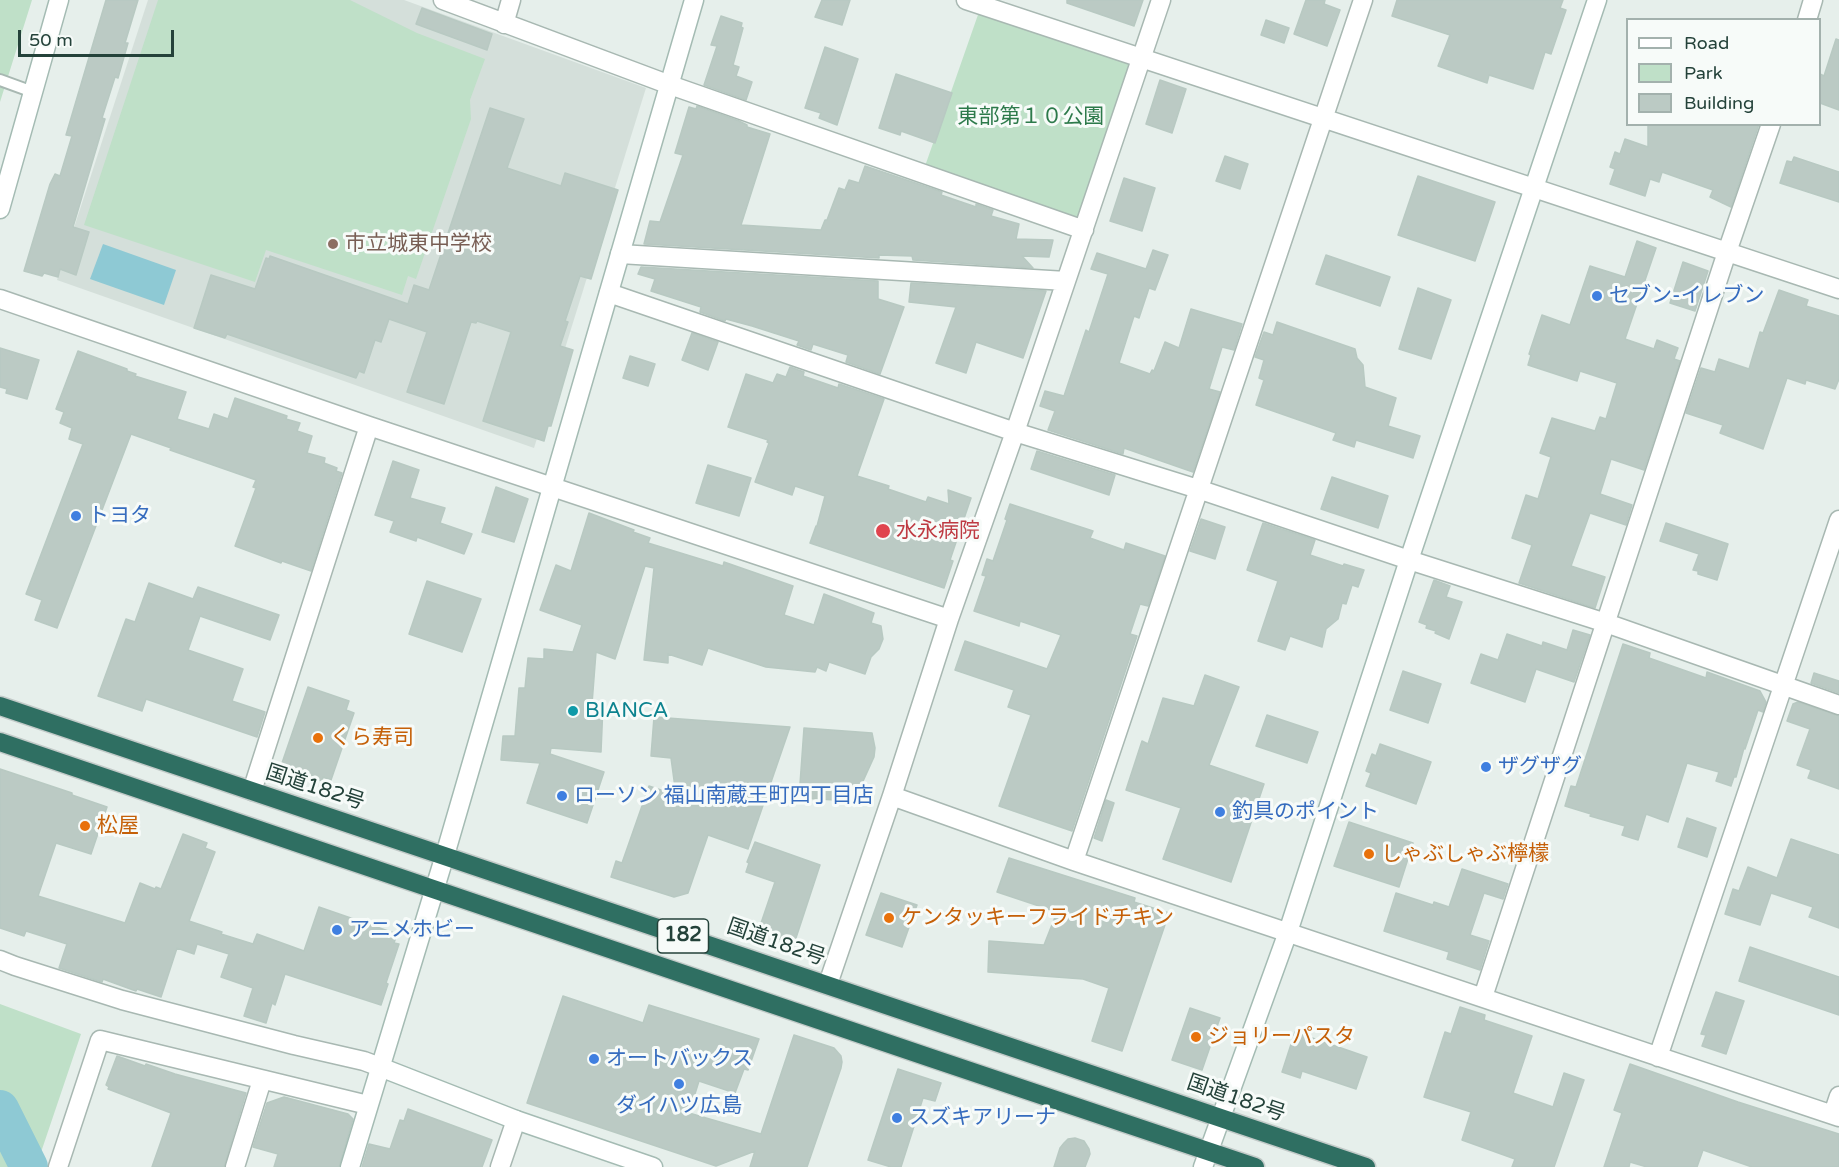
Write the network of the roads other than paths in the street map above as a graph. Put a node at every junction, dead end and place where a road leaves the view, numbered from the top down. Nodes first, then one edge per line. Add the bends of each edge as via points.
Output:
1 (59, 0) edge
2 (443, 0) edge
3 (511, 0) edge
4 (694, 0) edge
5 (966, 0) edge
6 (1161, 0) edge
7 (1363, 0) edge
8 (1597, 0) edge
9 (1813, 0) edge
10 (1807, 18) edge
11 (504, 24) junction
12 (1141, 57) junction
13 (0, 80) edge
14 (670, 85) junction
15 (33, 92) junction
16 (1323, 117) junction
17 (1770, 126) edge
18 (1535, 187) junction
19 (0, 209) edge
20 (1084, 230) junction
21 (1727, 252) junction
22 (620, 254) junction
23 (1066, 281) junction
24 (1839, 289) edge
25 (609, 293) junction
26 (0, 299) edge
27 (369, 426) junction
28 (1015, 432) junction
29 (552, 487) junction
30 (1198, 489) junction
31 (1839, 520) edge
32 (1408, 560) junction
33 (949, 619) junction
34 (1606, 623) junction
35 (1784, 686) junction
36 (1839, 705) edge
37 (0, 706) edge
38 (0, 742) edge
39 (252, 791) junction
40 (892, 796) junction
41 (445, 855) junction
42 (1074, 861) junction
43 (435, 888) junction
44 (1288, 932) junction
45 (0, 960) edge
46 (828, 984) junction
47 (1483, 997) junction
48 (1658, 1057) junction
49 (380, 1067) junction
50 (262, 1080) junction
51 (1839, 1096) edge
52 (368, 1105) junction
53 (1836, 1115) edge
54 (1220, 1118) junction
55 (516, 1120) junction
56 (1206, 1159) edge
57 (633, 1164) edge
58 (58, 1167) edge
59 (235, 1167) edge
60 (350, 1167) edge
61 (500, 1167) edge
62 (653, 1167) edge
63 (1255, 1167) edge
64 (1366, 1167) edge

1 - 15 street
2 - 11 street
3 - 11 street
4 - 14 street
5 - 12 street
6 - 12 street
7 - 16 street
8 - 18 street
9 - 10 street
11 - 14 street
12 - 16 street
12 - 20 street
13 - 15 lane
14 - 20 street
14 - 22 street
15 - 19 street
16 - 18 street
16 - 30 street
17 - 21 street
18 - 21 street
18 - 32 street
20 - 23 street
21 - 24 street
21 - 34 street
22 - 23 street
22 - 25 street
23 - 28 street
25 - 28 street
25 - 29 street
26 - 27 street
27 - 29 street
27 - 39 street
28 - 30 street
28 - 33 street
29 - 33 street
29 - 41 street
30 - 32 street
30 - 42 street
31 - 35 street
32 - 34 street
32 - 44 street
33 - 40 street
34 - 35 street
34 - 47 street
35 - 36 street
35 - 48 street
37 - 39 highway, 国道182号 / 182
38 - 43 highway, 182
39 - 41 highway, 国道182号 / 182
40 - 42 street
40 - 46 street
41 - 43 street
41 - 46 highway, 国道182号 / 182
42 - 44 street
43 - 49 street
43 - 56 highway, 182
44 - 47 street
44 - 54 street
45 - 49 street via 122,1000
46 - 54 highway, 国道182号 / 182
47 - 48 street
48 - 53 street
49 - 52 street
49 - 55 street
50 - 52 street
50 - 58 street via 100,1040
50 - 59 street
51 - 53 street
52 - 60 street
54 - 56 street
54 - 64 highway, 国道182号 / 182
55 - 57 street
55 - 61 street
56 - 63 highway, 182
57 - 62 street

